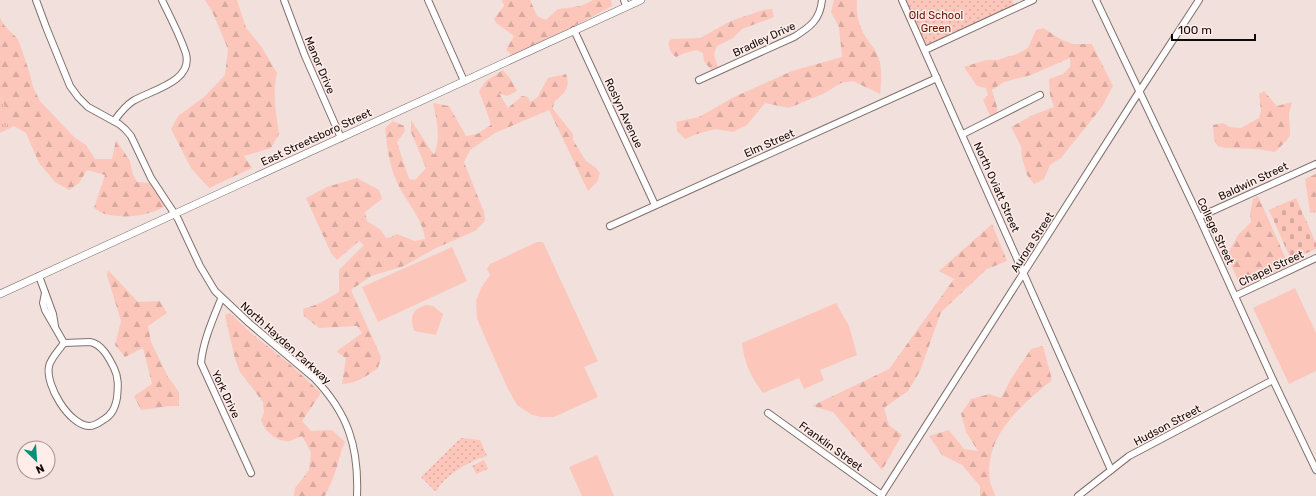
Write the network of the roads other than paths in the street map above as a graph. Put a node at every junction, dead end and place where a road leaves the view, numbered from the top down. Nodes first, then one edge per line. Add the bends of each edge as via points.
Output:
1 (36, 0) edge
2 (162, 0) edge
3 (284, 0) edge
4 (428, 0) edge
5 (641, 0) edge
6 (822, 0) edge
7 (902, 0) edge
8 (1033, 0) edge
9 (1096, 0) edge
10 (1199, 0) edge
11 (625, 3) edge
12 (574, 30) junction
13 (925, 50) junction
14 (937, 78) junction
15 (699, 80) dead end
16 (464, 81) junction
17 (1139, 92) junction
18 (1040, 95) dead end
19 (114, 121) junction
20 (963, 134) junction
21 (341, 138) junction
22 (1316, 164) edge
23 (655, 205) junction
24 (175, 214) junction
25 (1199, 217) junction
26 (610, 226) dead end
27 (1316, 258) edge
28 (1023, 273) junction
29 (39, 276) junction
30 (0, 294) edge
31 (1235, 296) junction
32 (222, 298) junction
33 (64, 343) junction
34 (1273, 380) junction
35 (768, 413) dead end
36 (1111, 470) junction
37 (1316, 470) edge
38 (251, 473) dead end
39 (882, 495) edge
40 (357, 496) edge
41 (1078, 496) edge

1 - 19 street, North Hayden Parkway via 70,86 88,107
2 - 19 street via 186,55 186,66 177,80 133,101
3 - 21 street, Manor Drive
4 - 16 street
5 - 11 main road, East Streetsboro Street
6 - 15 street, Bradley Drive via 818,16 808,28 794,37
7 - 13 street, North Oviatt Street
8 - 13 street
9 - 17 street, College Street
10 - 17 street, Aurora Street
11 - 12 main road, East Streetsboro Street
12 - 16 main road, East Streetsboro Street
12 - 23 street, Roslyn Avenue
13 - 14 street, North Oviatt Street
14 - 20 street, North Oviatt Street
14 - 23 street, Elm Street
16 - 21 main road, East Streetsboro Street
17 - 25 street, College Street
17 - 28 street, Aurora Street
18 - 20 street
19 - 24 street, North Hayden Parkway via 131,136 151,178
20 - 28 street, North Oviatt Street
21 - 24 main road, East Streetsboro Street
22 - 25 street, Baldwin Street
23 - 26 street, Elm Street
24 - 29 main road, East Streetsboro Street
24 - 32 street, North Hayden Parkway via 210,283
25 - 31 street, College Street
27 - 31 street, Chapel Street
28 - 36 street, North Oviatt Street
28 - 39 street, Aurora Street
29 - 30 main road, East Streetsboro Street
29 - 33 street via 45,293 44,310
31 - 34 street, College Street
32 - 38 street, York Drive via 209,330 201,363
32 - 40 street, North Hayden Parkway via 314,378 334,401 351,437 357,460
33 - 33 street via 49,368 53,390 59,402 76,420 85,425 94,425 108,418 113,410 118,383 116,372 96,344
34 - 36 street, Hudson Street via 1129,456
34 - 37 street, College Street
35 - 39 street, Franklin Street
36 - 41 street, Hudson Street

